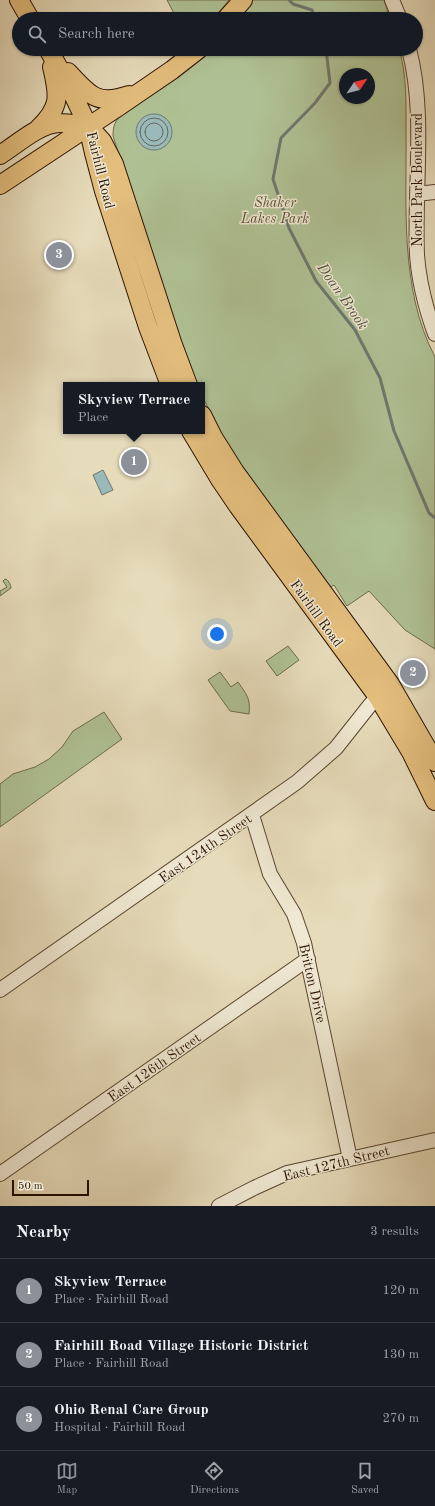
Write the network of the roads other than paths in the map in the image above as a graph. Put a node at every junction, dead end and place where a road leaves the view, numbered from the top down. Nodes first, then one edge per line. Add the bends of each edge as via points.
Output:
1 (19, 0) edge
2 (243, 0) edge
3 (392, 0) edge
4 (26, 12) edge
5 (232, 12) edge
6 (397, 12) edge
7 (50, 56) edge
8 (52, 56) edge
9 (54, 56) edge
10 (190, 56) edge
11 (410, 56) edge
12 (141, 91) junction
13 (88, 126) junction
14 (37, 130) junction
15 (0, 155) edge
16 (0, 185) edge
17 (435, 192) edge
18 (417, 194) junction
19 (164, 317) junction
20 (147, 324) junction
21 (435, 334) edge
22 (168, 356) junction
23 (170, 382) edge
24 (186, 382) edge
25 (205, 420) edge
26 (193, 434) edge
27 (228, 477) junction
28 (390, 684) junction
29 (378, 697) junction
30 (435, 762) edge
31 (434, 798) edge
32 (252, 815) junction
33 (308, 959) junction
34 (0, 990) edge
35 (435, 1140) edge
36 (350, 1159) junction
37 (0, 1174) edge
38 (219, 1206) edge

1 - 4 main road
2 - 5 main road
3 - 6 street
7 - 14 main road via 57,87 56,105 49,119
8 - 13 main road
9 - 12 main road via 82,87 94,96 106,100 117,99
10 - 12 main road
11 - 18 street, North Park Boulevard via 417,94
12 - 13 main road
13 - 14 main road via 60,123
13 - 16 main road
13 - 19 main road, Fairhill Road via 102,141 114,164
13 - 20 main road, Fairhill Road via 104,191
14 - 15 main road
17 - 18 street
18 - 21 street, North Park Boulevard via 418,262 424,301
19 - 20 main road
19 - 22 main road, Fairhill Road
20 - 22 main road, Fairhill Road
22 - 23 main road, Fairhill Road
22 - 24 main road, Fairhill Road
25 - 27 main road, Fairhill Road
26 - 27 main road, Fairhill Road
27 - 28 main road, Fairhill Road
27 - 29 main road, Fairhill Road
28 - 29 street, East 124th Street
28 - 30 main road, Fairhill Road
29 - 31 main road, Fairhill Road via 411,752
29 - 32 street, East 124th Street via 323,761
32 - 33 street, Britton Drive via 270,874 294,914
32 - 34 street, East 124th Street
33 - 36 street, Britton Drive
33 - 37 street, East 126th Street
35 - 36 street, East 127th Street
36 - 38 street, East 127th Street via 287,1173

